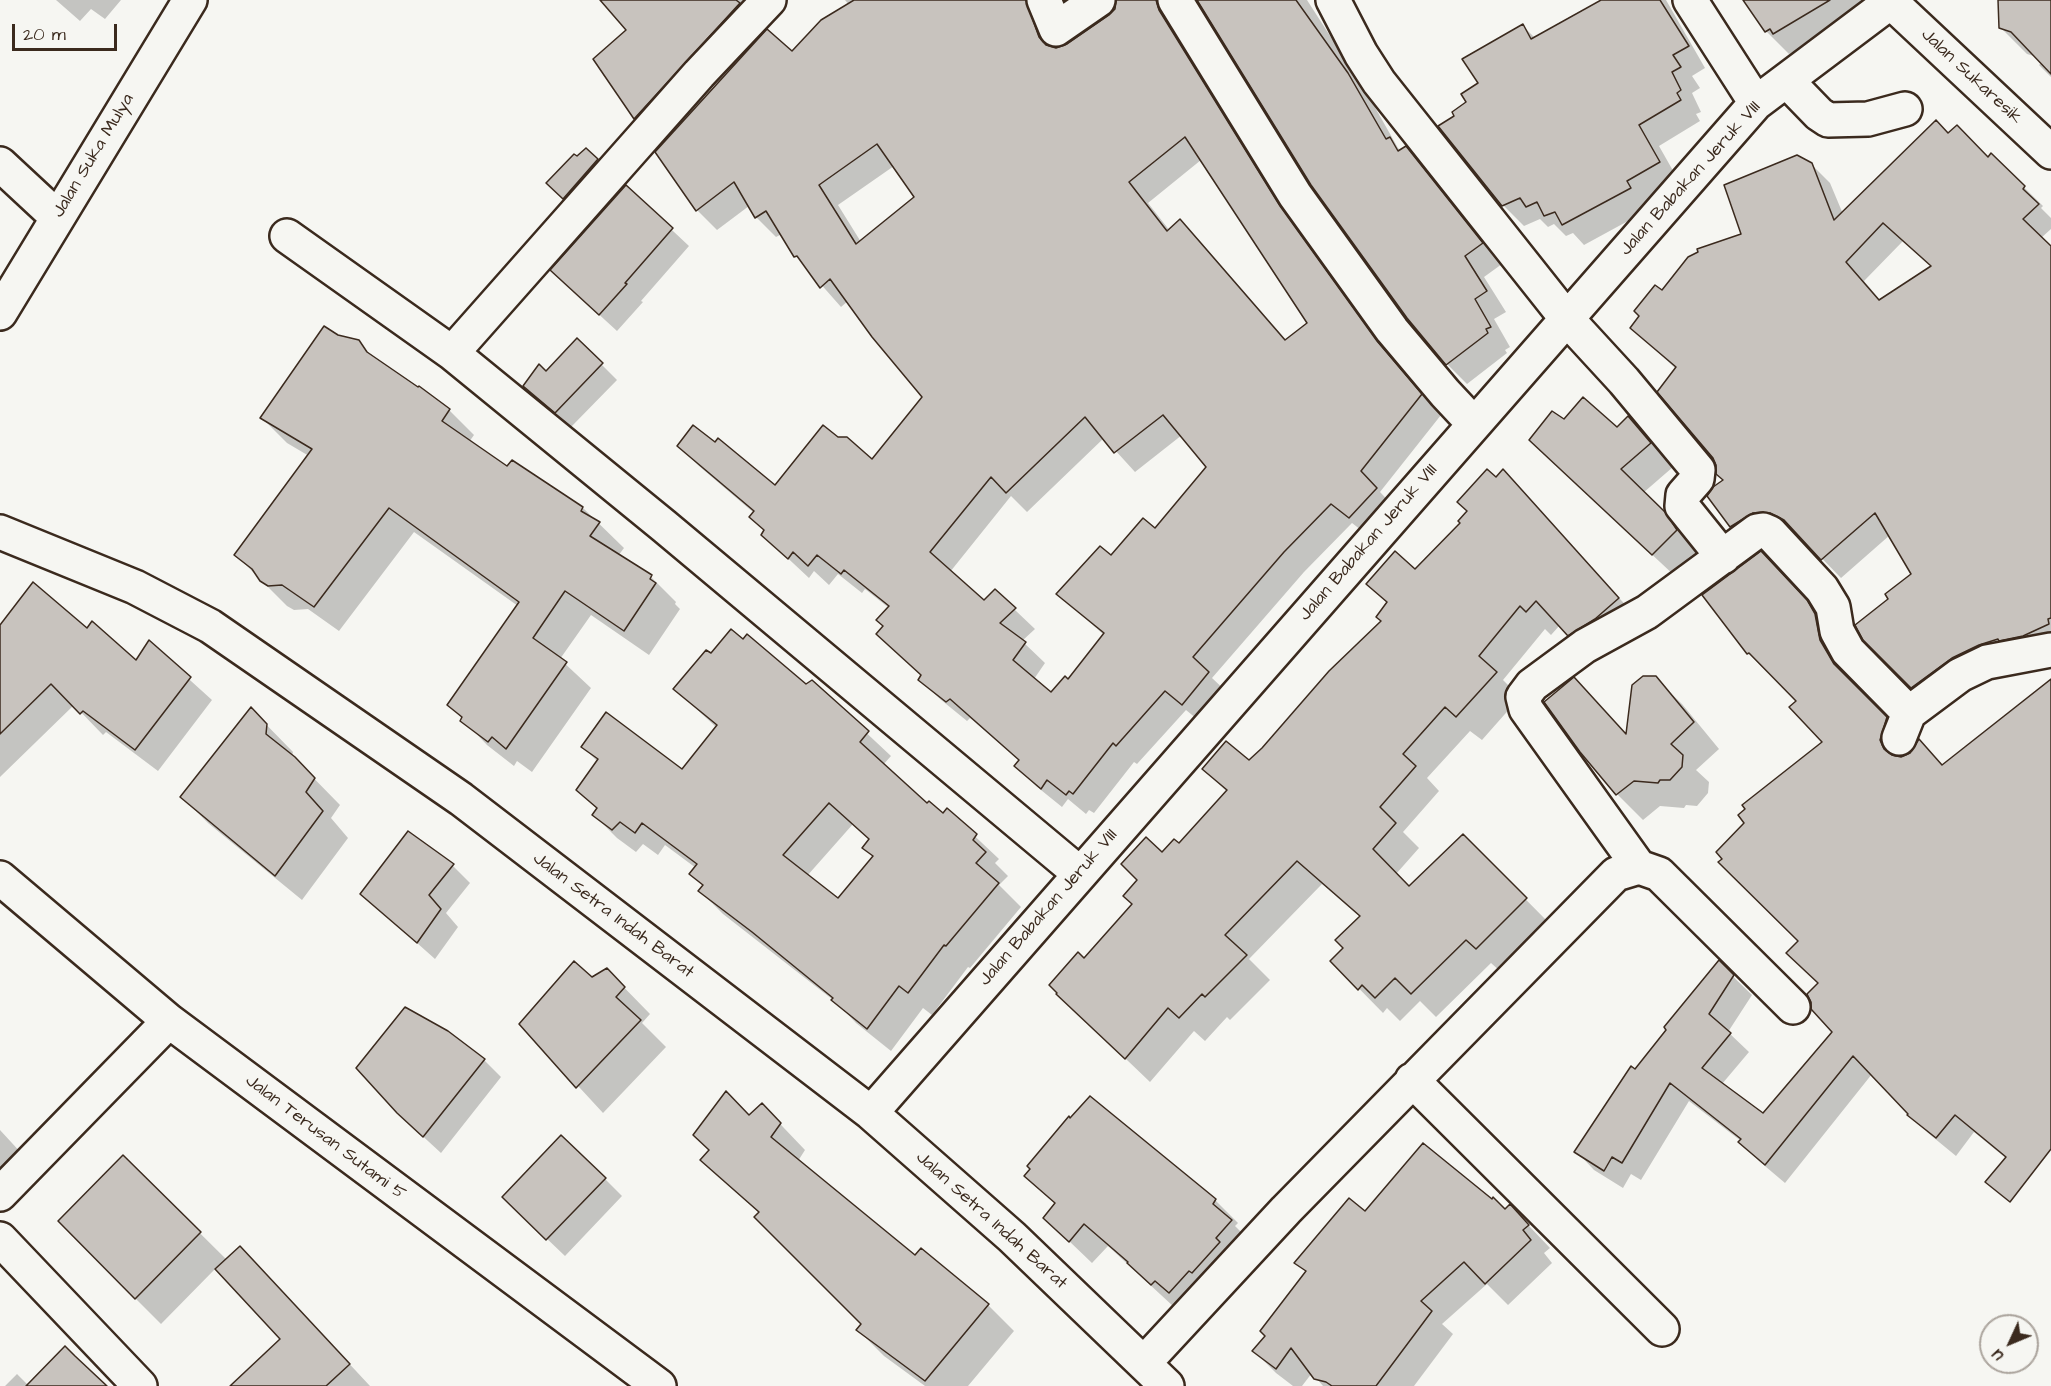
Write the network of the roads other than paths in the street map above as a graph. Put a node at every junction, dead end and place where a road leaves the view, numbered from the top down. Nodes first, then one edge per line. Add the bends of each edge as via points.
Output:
1 (190, 0) edge
2 (769, 0) edge
3 (1044, 0) edge
4 (1098, 0) edge
5 (1175, 0) edge
6 (1332, 0) edge
7 (1690, 0) edge
8 (1892, 1) edge
9 (1787, 81) junction
10 (1756, 103) junction
11 (1905, 109) dead end
12 (2051, 152) edge
13 (0, 164) edge
14 (57, 217) junction
15 (287, 236) dead end
16 (0, 313) edge
17 (1567, 319) junction
18 (452, 353) junction
19 (1474, 424) junction
20 (0, 532) edge
21 (1723, 557) junction
22 (2051, 650) edge
23 (1639, 867) junction
24 (1079, 873) junction
25 (0, 878) edge
26 (1793, 1007) dead end
27 (169, 1020) junction
28 (1412, 1080) junction
29 (871, 1113) junction
30 (0, 1194) edge
31 (0, 1239) edge
32 (1662, 1329) dead end
33 (1144, 1363) junction
34 (140, 1386) edge
35 (659, 1386) edge
36 (1167, 1386) edge

1 - 14 street, Jalan Suka Mulya
2 - 18 street
3 - 4 street via 1056,29
5 - 19 street via 1295,195 1392,330
6 - 17 street via 1379,82
7 - 10 street
8 - 9 street, Jalan Babakan Jeruk VIII
8 - 12 street, Jalan Sukaresik
9 - 10 street, Jalan Babakan Jeruk VIII
9 - 11 street via 1828,120 1868,119
10 - 17 street, Jalan Babakan Jeruk VIII
13 - 14 street
14 - 16 street, Jalan Suka Mulya
15 - 18 street
17 - 19 street, Jalan Babakan Jeruk VIII
17 - 21 street via 1698,470 1697,479 1683,495 1682,506
18 - 24 street
19 - 24 street, Jalan Babakan Jeruk VIII
20 - 29 street, Jalan Setra Indah Barat via 135,587 210,626 460,800
21 - 22 street via 1757,531 1770,533 1822,589 1833,607 1837,631 1848,651 1904,726 1960,675 1987,662
21 - 23 street via 1647,612 1585,646 1532,685 1524,697 1526,710
23 - 26 street via 1659,874
23 - 28 street via 1616,874
24 - 29 street, Jalan Babakan Jeruk VIII
25 - 27 street, Jalan Terusan Sutami 5
27 - 30 street
27 - 35 street, Jalan Terusan Sutami 5
28 - 32 street
28 - 33 street
29 - 33 street, Jalan Setra Indah Barat via 1012,1237
31 - 34 street
33 - 36 street, Jalan Setra Indah Barat

